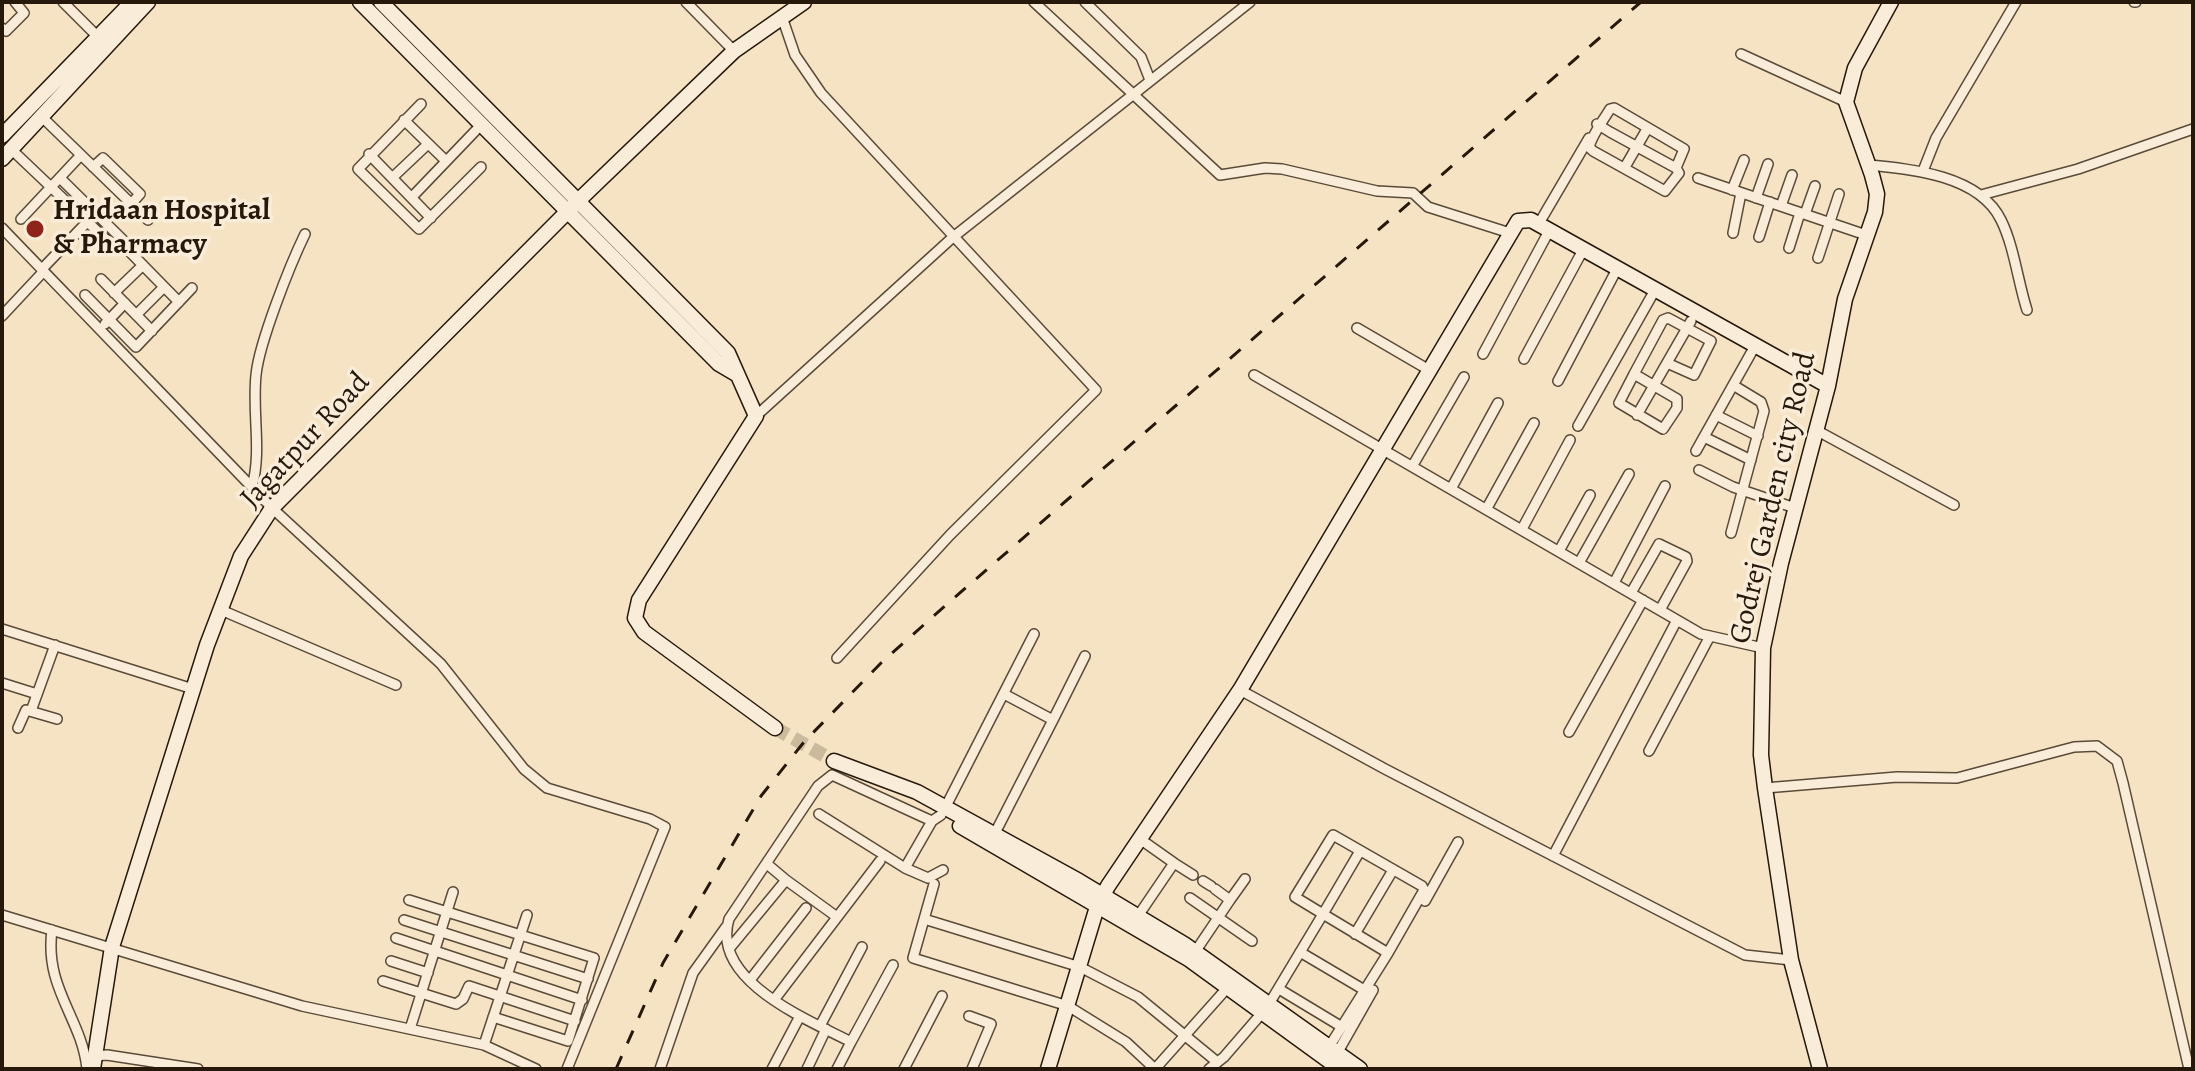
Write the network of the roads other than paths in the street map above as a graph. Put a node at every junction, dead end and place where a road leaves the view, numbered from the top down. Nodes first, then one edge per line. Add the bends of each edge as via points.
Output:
1 (15, 2) edge
2 (63, 2) edge
3 (132, 2) edge
4 (148, 2) edge
5 (360, 2) edge
6 (381, 2) edge
7 (686, 2) edge
8 (804, 2) edge
9 (1034, 2) edge
10 (1085, 2) edge
11 (1250, 2) edge
12 (1891, 2) edge
13 (2016, 2) edge
14 (782, 17) junction
15 (2, 28) edge
16 (103, 42) junction
17 (734, 51) junction
18 (1741, 54) dead end
19 (1150, 80) junction
20 (1132, 94) junction
21 (1846, 102) junction
22 (421, 104) dead end
23 (1608, 105) dead end
24 (42, 117) junction
25 (404, 120) junction
26 (1598, 125) junction
27 (480, 126) junction
28 (1647, 129) junction
29 (2193, 129) edge
30 (2, 136) edge
31 (428, 144) junction
32 (1637, 147) junction
33 (6, 154) edge
34 (369, 154) junction
35 (81, 155) junction
36 (1744, 160) dead end
37 (446, 161) junction
38 (1768, 164) dead end
39 (1868, 165) junction
40 (481, 167) dead end
41 (1625, 167) junction
42 (1676, 168) junction
43 (1923, 171) junction
44 (1792, 175) dead end
45 (60, 178) junction
46 (392, 178) junction
47 (1698, 178) dead end
48 (51, 186) junction
49 (1815, 186) dead end
50 (1737, 191) junction
51 (1839, 194) dead end
52 (1981, 195) junction
53 (412, 197) junction
54 (1756, 198) junction
55 (579, 200) junction
56 (1770, 202) junction
57 (1781, 206) junction
58 (566, 213) junction
59 (96, 214) junction
60 (1803, 214) junction
61 (431, 218) junction
62 (21, 219) dead end
63 (148, 220) dead end
64 (87, 222) junction
65 (1830, 223) junction
66 (1544, 228) junction
67 (2, 229) edge
68 (1510, 233) junction
69 (1733, 233) dead end
70 (305, 234) dead end
71 (1866, 235) junction
72 (1759, 237) dead end
73 (952, 238) junction
74 (1789, 248) dead end
75 (116, 249) dead end
76 (1583, 250) junction
77 (1818, 258) dead end
78 (143, 265) junction
79 (1617, 269) junction
80 (43, 270) junction
81 (101, 279) dead end
82 (164, 287) junction
83 (192, 288) dead end
84 (1655, 290) junction
85 (114, 293) junction
86 (85, 295) dead end
87 (677, 301) junction
88 (179, 302) junction
89 (125, 303) junction
90 (2027, 310) dead end
91 (666, 312) junction
92 (136, 315) junction
93 (2, 316) edge
94 (109, 320) junction
95 (1692, 320) junction
96 (1357, 328) dead end
97 (100, 329) junction
98 (152, 331) junction
99 (1755, 346) junction
100 (1483, 354) dead end
101 (1524, 359) dead end
102 (1667, 363) junction
103 (1429, 370) junction
104 (736, 374) junction
105 (1634, 374) junction
106 (1254, 375) dead end
107 (1464, 377) dead end
108 (1558, 381) dead end
109 (1733, 385) junction
110 (1654, 386) junction
111 (1828, 386) junction
112 (1498, 403) dead end
113 (1637, 415) junction
114 (1716, 415) junction
115 (756, 416) junction
116 (1534, 423) dead end
117 (1578, 426) dead end
118 (1816, 430) junction
119 (1758, 436) junction
120 (1704, 437) junction
121 (1570, 440) dead end
122 (1385, 448) junction
123 (1696, 451) dead end
124 (1751, 460) junction
125 (1413, 465) junction
126 (1699, 470) dead end
127 (1629, 474) dead end
128 (1665, 486) dead end
129 (252, 487) junction
130 (1452, 487) junction
131 (1743, 491) junction
132 (1590, 495) dead end
133 (1954, 505) dead end
134 (272, 508) junction
135 (1487, 508) junction
136 (1795, 508) junction
137 (1522, 529) junction
138 (1731, 533) dead end
139 (1559, 551) junction
140 (1579, 563) junction
141 (1614, 583) junction
142 (1631, 593) junction
143 (1643, 600) junction
144 (221, 610) junction
145 (1660, 610) junction
146 (1677, 620) junction
147 (2, 629) edge
148 (1034, 634) dead end
149 (1710, 636) junction
150 (55, 645) junction
151 (1763, 648) junction
152 (1085, 656) dead end
153 (837, 658) dead end
154 (2, 683) edge
155 (396, 685) dead end
156 (193, 689) junction
157 (1240, 690) junction
158 (37, 694) junction
159 (1004, 694) junction
160 (31, 711) junction
161 (57, 719) dead end
162 (1053, 720) junction
163 (18, 728) dead end
164 (775, 728) tunnel mouth
165 (1569, 732) dead end
166 (1649, 751) dead end
167 (834, 761) tunnel mouth
168 (1765, 788) junction
169 (819, 814) dead end
170 (939, 815) junction
171 (994, 835) junction
172 (1140, 839) junction
173 (1458, 842) dead end
174 (1360, 851) junction
175 (1553, 856) junction
176 (880, 861) dead end
177 (1174, 863) junction
178 (767, 864) junction
179 (905, 868) junction
180 (943, 870) dead end
181 (1393, 870) junction
182 (1193, 875) dead end
183 (1245, 879) dead end
184 (786, 880) junction
185 (934, 884) dead end
186 (1210, 885) dead end
187 (453, 892) dead end
188 (1190, 898) dead end
189 (409, 900) dead end
190 (1230, 900) junction
191 (1100, 901) junction
192 (806, 908) dead end
193 (447, 911) junction
194 (1323, 914) junction
195 (2, 915) edge
196 (527, 915) dead end
197 (1138, 916) junction
198 (837, 917) junction
199 (1219, 918) junction
200 (924, 919) junction
201 (404, 920) dead end
202 (726, 927) junction
203 (52, 930) junction
204 (440, 932) junction
205 (1355, 934) junction
206 (520, 935) junction
207 (396, 938) dead end
208 (1252, 941) dead end
209 (112, 947) junction
210 (862, 947) dead end
211 (729, 949) junction
212 (435, 950) junction
213 (1195, 952) junction
214 (1300, 952) junction
215 (1388, 953) junction
216 (513, 955) junction
217 (1791, 960) junction
218 (391, 961) dead end
219 (893, 965) dead end
220 (1080, 967) junction
221 (428, 973) junction
222 (507, 974) junction
223 (588, 979) junction
224 (750, 980) junction
225 (383, 981) dead end
226 (1228, 987) junction
227 (1279, 989) junction
228 (1366, 991) junction
229 (422, 993) junction
230 (500, 996) junction
231 (942, 996) dead end
232 (582, 1000) junction
233 (774, 1000) junction
234 (1068, 1006) junction
235 (1266, 1008) junction
236 (800, 1016) junction
237 (969, 1016) dead end
238 (493, 1017) junction
239 (575, 1021) junction
240 (1342, 1027) junction
241 (823, 1028) junction
242 (410, 1029) junction
243 (1186, 1034) junction
244 (851, 1042) junction
245 (484, 1045) junction
246 (1335, 1058) edge
247 (90, 1063) edge
248 (1212, 1065) edge
249 (529, 1068) edge
250 (198, 1069) edge
251 (567, 1069) edge
252 (660, 1069) edge
253 (772, 1069) edge
254 (807, 1069) edge
255 (837, 1069) edge
256 (904, 1069) edge
257 (972, 1069) edge
258 (1048, 1069) edge
259 (1155, 1069) edge
260 (1360, 1069) edge
261 (1820, 1069) edge
262 (2189, 1069) edge

1 - 15 street via 24,13 6,31
2 - 16 street
3 - 16 street
4 - 16 street
5 - 27 street
6 - 55 street
7 - 17 street
8 - 14 street, Jagatpur Road
9 - 20 street
10 - 19 street via 1141,57
11 - 19 street
12 - 21 street via 1855,68
13 - 43 street via 1936,138
14 - 17 street, Jagatpur Road
14 - 73 street via 795,55 821,93
16 - 24 street
16 - 30 street
17 - 55 street, Jagatpur Road
18 - 21 street
19 - 20 street
20 - 68 street via 1220,175 1282,169 1377,191 1413,193 1428,207
20 - 73 street
21 - 39 street, Godrej Garden city Road
22 - 25 street
23 - 26 street
24 - 33 street
24 - 35 street
25 - 31 street
25 - 34 street
26 - 28 street via 1614,108
26 - 32 street
26 - 41 street via 1589,147
26 - 66 street
27 - 37 street
27 - 58 street
28 - 32 street
28 - 42 street via 1684,149
29 - 52 street via 2078,169
31 - 37 street
31 - 46 street
32 - 41 street
32 - 42 street
33 - 48 street
34 - 46 street
34 - 61 street via 358,166 368,179 417,228
35 - 45 street
35 - 63 street
36 - 50 street
37 - 53 street
38 - 54 street
39 - 43 street
39 - 71 street, Godrej Garden city Road via 1877,194
40 - 61 street
41 - 42 street via 1665,191 1679,173
43 - 52 street
44 - 57 street
45 - 48 street
45 - 59 street
46 - 53 street
47 - 50 street
48 - 62 street
48 - 64 street
49 - 60 street
50 - 54 street
50 - 69 street
51 - 65 street
52 - 90 street via 2001,219
53 - 61 street
54 - 56 street
55 - 58 street, Jagatpur Road
55 - 87 street
56 - 57 street
56 - 72 street
57 - 60 street
58 - 91 street
58 - 134 street, Jagatpur Road
59 - 64 street
59 - 78 street
60 - 65 street
60 - 74 street
64 - 75 street
64 - 80 street
65 - 71 street
65 - 77 street
66 - 68 street via 1522,218
66 - 76 street
66 - 100 street
67 - 80 street
68 - 103 street
70 - 129 street via 256,372 259,460
71 - 111 street, Godrej Garden city Road via 1845,299
73 - 115 street
73 - 153 street via 1096,390 950,535
76 - 79 street
76 - 101 street
78 - 82 street
78 - 85 street
79 - 84 street
79 - 108 street
80 - 93 street
80 - 97 street
81 - 85 street
82 - 88 street
82 - 92 street
83 - 88 street
84 - 95 street
84 - 117 street
85 - 89 street
86 - 94 street
87 - 91 street
87 - 104 street via 728,353
88 - 98 street
89 - 92 street
89 - 94 street
91 - 104 street
92 - 98 street
94 - 97 street
94 - 98 street via 136,347
95 - 99 street
95 - 102 street
95 - 102 street via 1711,341 1696,372 1689,375
95 - 105 street via 1663,320
96 - 103 street
97 - 129 street
99 - 109 street
99 - 111 street
102 - 110 street
103 - 122 street
104 - 115 street
105 - 110 street
105 - 113 street via 1619,403
106 - 122 street
107 - 125 street
109 - 114 street
109 - 119 street via 1764,406
110 - 113 street
110 - 113 street via 1677,399 1672,418 1660,430
111 - 118 street, Godrej Garden city Road
112 - 130 street
114 - 119 street
114 - 120 street
115 - 164 street via 639,600 635,618 644,632
116 - 135 street
118 - 133 street
118 - 136 street, Godrej Garden city Road
119 - 124 street
120 - 123 street
120 - 124 street
121 - 137 street
122 - 125 street
122 - 157 street
124 - 131 street
125 - 130 street
126 - 131 street
127 - 140 street
128 - 141 street
129 - 134 street
130 - 135 street
131 - 136 street
131 - 138 street
132 - 139 street
134 - 144 street, Jagatpur Road via 241,556
134 - 251 street via 441,664 513,757 547,788 665,827
135 - 137 street
136 - 151 street, Godrej Garden city Road
137 - 139 street
139 - 140 street
140 - 141 street
141 - 142 street
142 - 143 street
142 - 145 street via 1659,544 1686,557
143 - 145 street
143 - 165 street
144 - 155 street
144 - 156 street, Jagatpur Road
145 - 146 street
146 - 149 street
146 - 175 street
147 - 150 street
148 - 159 street
149 - 151 street
149 - 166 street
150 - 156 street
150 - 158 street
151 - 168 street, Godrej Garden city Road
152 - 162 street
154 - 158 street
156 - 209 street, Jagatpur Road
157 - 172 street
157 - 175 street
158 - 160 street
159 - 162 street
159 - 170 street
160 - 161 street
160 - 163 street via 24,712
162 - 171 street
167 - 170 street via 903,790
168 - 217 street, Godrej Garden city Road
168 - 262 street via 1897,777 1957,778 2074,747 2097,746 2108,752 2117,761 2123,783
169 - 179 street
170 - 171 street
170 - 178 street via 832,775 818,786
170 - 179 street
170 - 191 street
171 - 191 street
172 - 177 street
172 - 191 street
173 - 246 street
174 - 181 street
174 - 194 street
174 - 194 street via 1330,835 1295,892
175 - 217 street via 1745,955
176 - 198 street
177 - 182 street
177 - 197 street
178 - 184 street
178 - 202 street
179 - 180 street via 928,878
181 - 205 street
181 - 215 street via 1424,888
183 - 190 street
184 - 198 street
184 - 211 street
185 - 200 street
186 - 190 street
187 - 193 street
188 - 199 street
189 - 193 street
190 - 199 street
191 - 197 street
191 - 220 street
191 - 226 street
192 - 224 street
193 - 204 street
193 - 206 street
194 - 205 street
194 - 214 street
195 - 203 street
196 - 206 street
197 - 213 street
198 - 233 street
199 - 208 street
199 - 213 street
200 - 220 street
200 - 234 street via 913,958
201 - 204 street
202 - 211 street
202 - 252 street via 693,973
203 - 209 street
203 - 247 street via 49,956 61,998
204 - 212 street
204 - 216 street
205 - 215 street
206 - 216 street
206 - 223 street via 594,958
207 - 212 street
209 - 242 street via 302,1006
209 - 247 street, Jagatpur Road
210 - 241 street
211 - 224 street via 735,966
212 - 221 street
212 - 222 street
213 - 235 street
214 - 227 street
214 - 228 street
215 - 228 street
216 - 222 street
216 - 223 street
217 - 261 street, Godrej Garden city Road
218 - 221 street
219 - 244 street
220 - 234 street
220 - 243 street via 1138,997
221 - 229 street
222 - 230 street
222 - 232 street
223 - 232 street
224 - 233 street
225 - 229 street
226 - 235 street
226 - 243 street
227 - 235 street
227 - 240 street
228 - 240 street
229 - 230 street via 456,1004 469,986
229 - 242 street
230 - 238 street
230 - 239 street
231 - 256 street
232 - 239 street
233 - 236 street
234 - 258 street
234 - 259 street via 1126,1042
235 - 246 street
235 - 248 street
236 - 241 street
236 - 253 street
237 - 257 street via 991,1024
238 - 239 street via 568,1041
238 - 245 street
240 - 246 street
241 - 244 street
241 - 254 street
242 - 245 street
243 - 248 street
243 - 259 street
244 - 255 street
245 - 249 street
246 - 260 street
247 - 250 street via 107,1055

